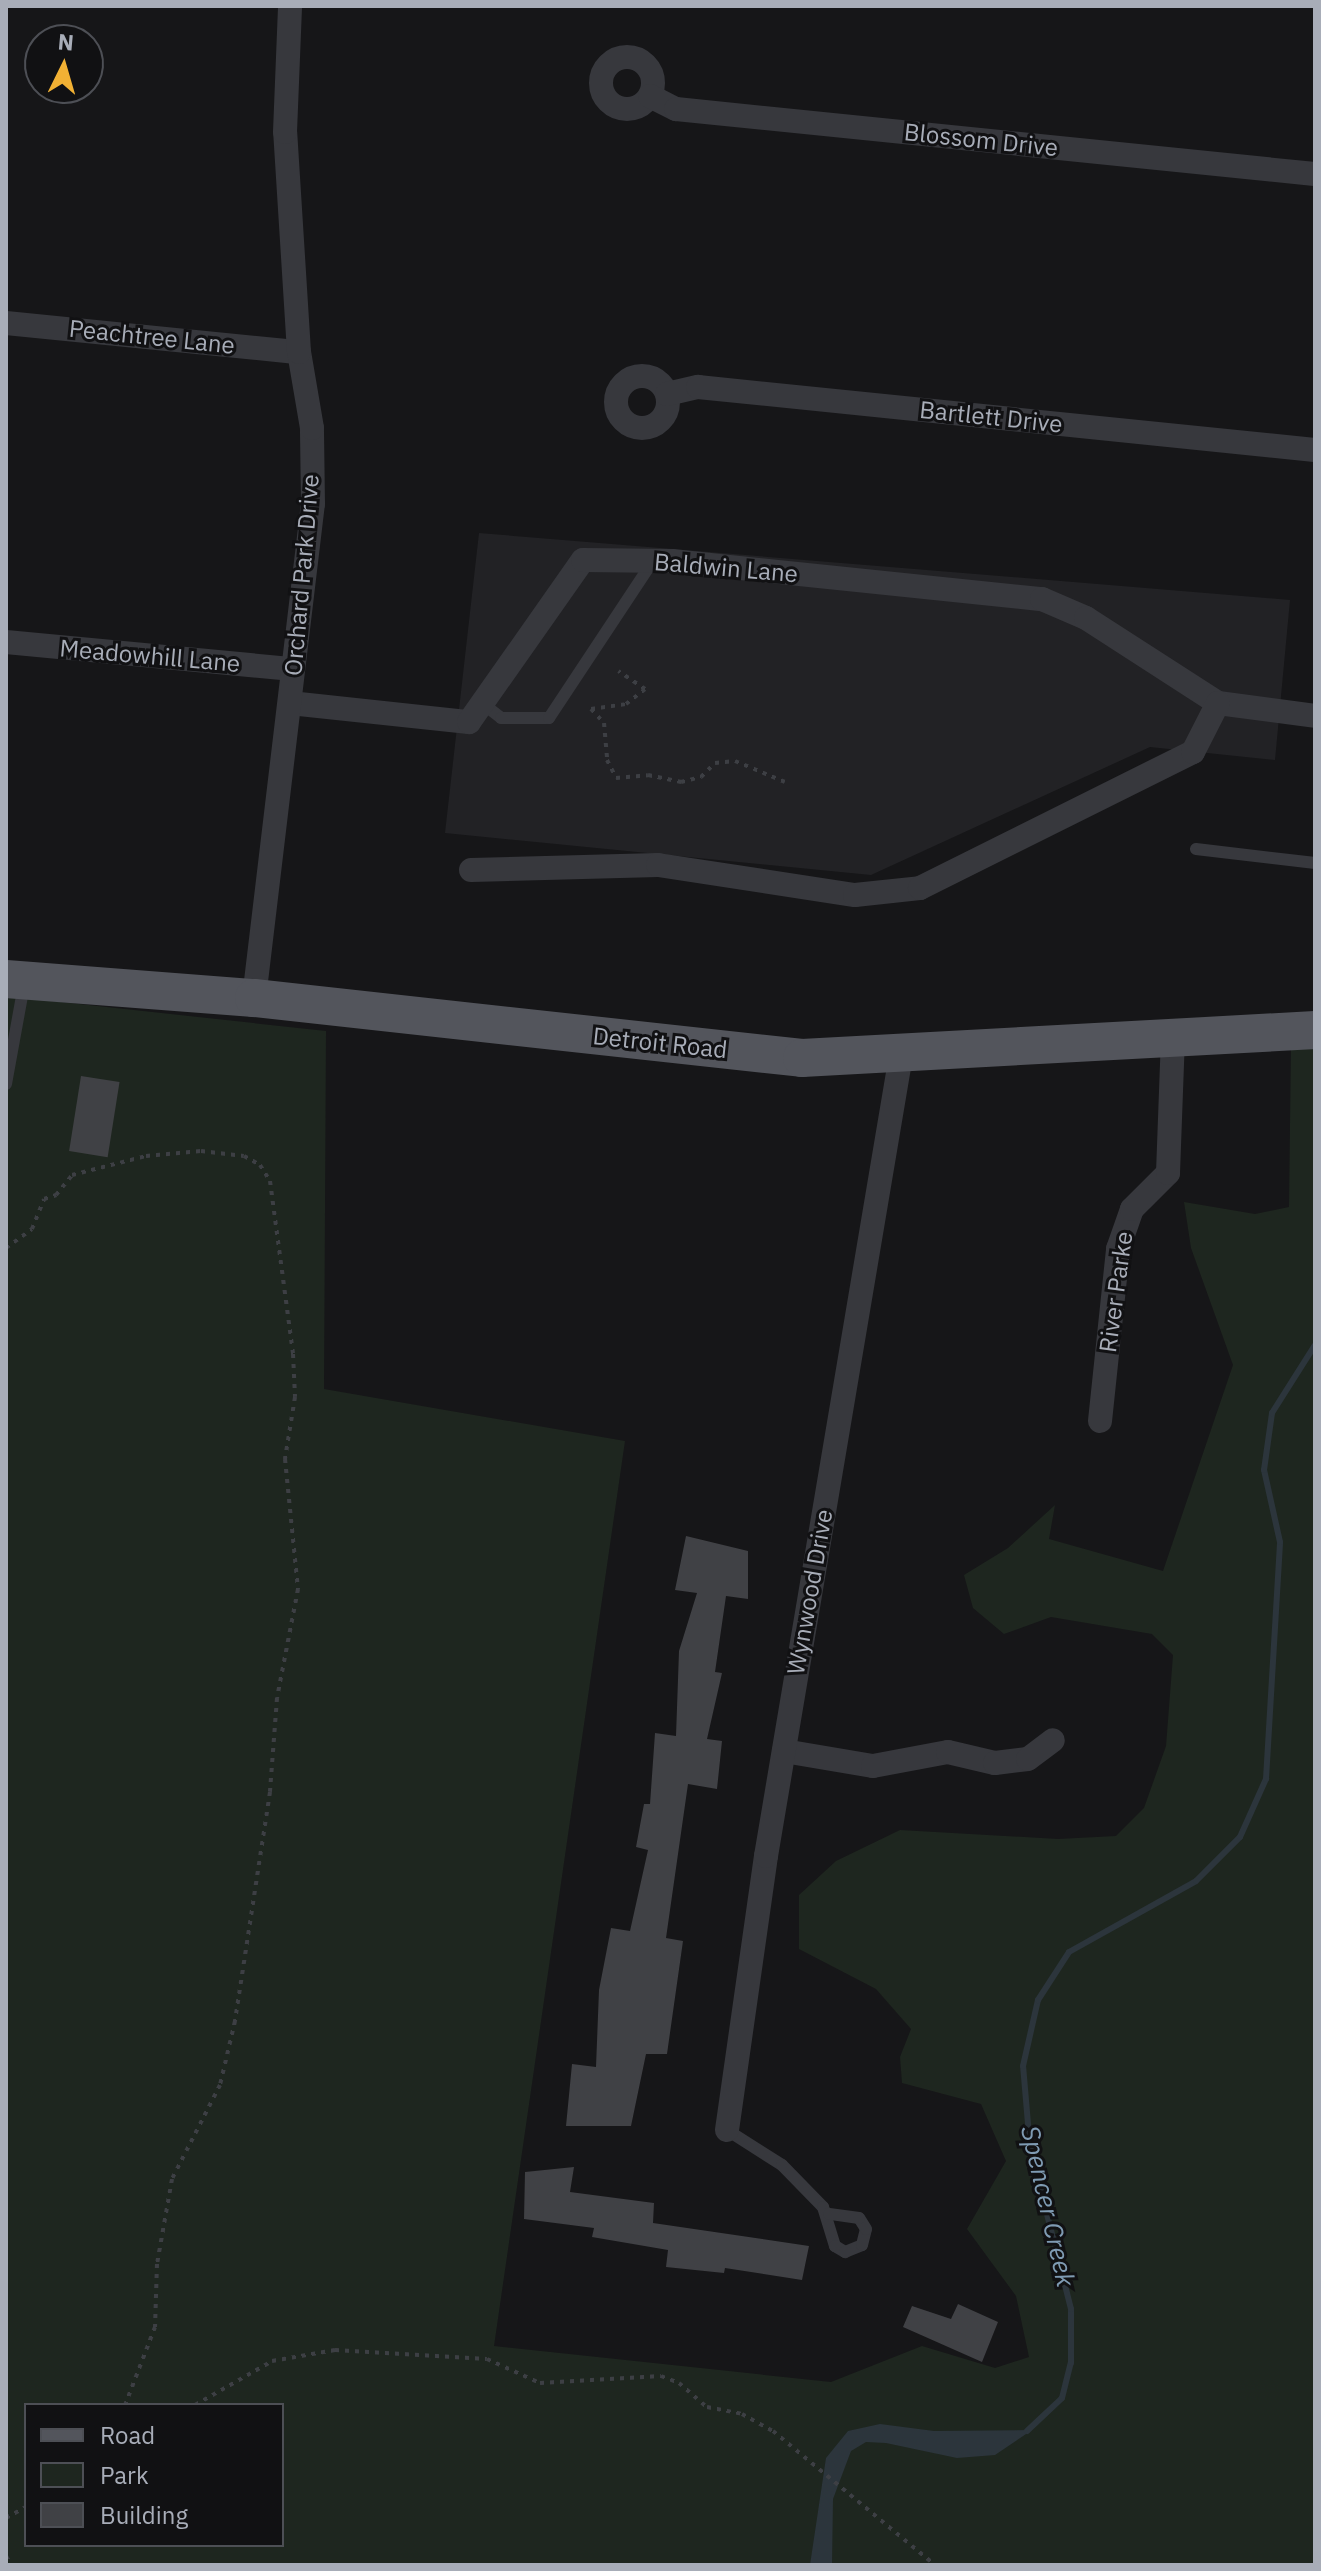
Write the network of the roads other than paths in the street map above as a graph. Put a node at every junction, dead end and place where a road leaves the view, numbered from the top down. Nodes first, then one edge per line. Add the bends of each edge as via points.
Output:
1 (290, 6) edge
2 (650, 96) dead end
3 (1315, 174) edge
4 (6, 323) edge
5 (299, 352) junction
6 (667, 394) dead end
7 (1315, 450) edge
8 (653, 561) junction
9 (6, 642) edge
10 (293, 669) junction
11 (290, 703) junction
12 (482, 703) junction
13 (1218, 703) junction
14 (1315, 716) edge
15 (1196, 849) dead end
16 (1315, 863) edge
17 (471, 870) dead end
18 (15, 980) edge
19 (254, 998) junction
20 (1315, 1030) edge
21 (1173, 1035) junction
22 (901, 1055) junction
23 (6, 1084) edge
24 (1100, 1421) dead end
25 (1053, 1740) dead end
26 (784, 1751) junction
27 (727, 2130) joint
28 (829, 2214) dead end

1 - 5 street, Orchard Park Drive via 285,132
2 - 3 street, Blossom Drive via 676,109
4 - 5 street, Peachtree Lane
5 - 10 street, Orchard Park Drive via 312,428 313,504
6 - 7 street, Bartlett Drive via 698,387
8 - 12 street, Baldwin Lane via 583,560
8 - 12 lane via 549,718 501,718
8 - 13 street, Baldwin Lane via 1042,599 1086,618
9 - 10 street, Meadowhill Lane
10 - 11 street, Orchard Park Drive
11 - 12 street, Baldwin Lane via 469,722
11 - 19 street, Orchard Park Drive
13 - 14 street, Baldwin Lane
13 - 17 street via 1193,752 920,888 855,895 658,865
15 - 16 lane
18 - 19 main road, Detroit Road
18 - 23 lane
19 - 22 main road, Detroit Road via 802,1058
20 - 21 main road, Detroit Road
21 - 22 main road, Detroit Road
21 - 24 street, River Parke via 1168,1173 1132,1209 1120,1240
22 - 26 street, Wynwood Drive
25 - 26 street via 1028,1759 995,1763 948,1752 873,1766
26 - 27 street, Wynwood Drive
27 - 28 lane via 782,2165

